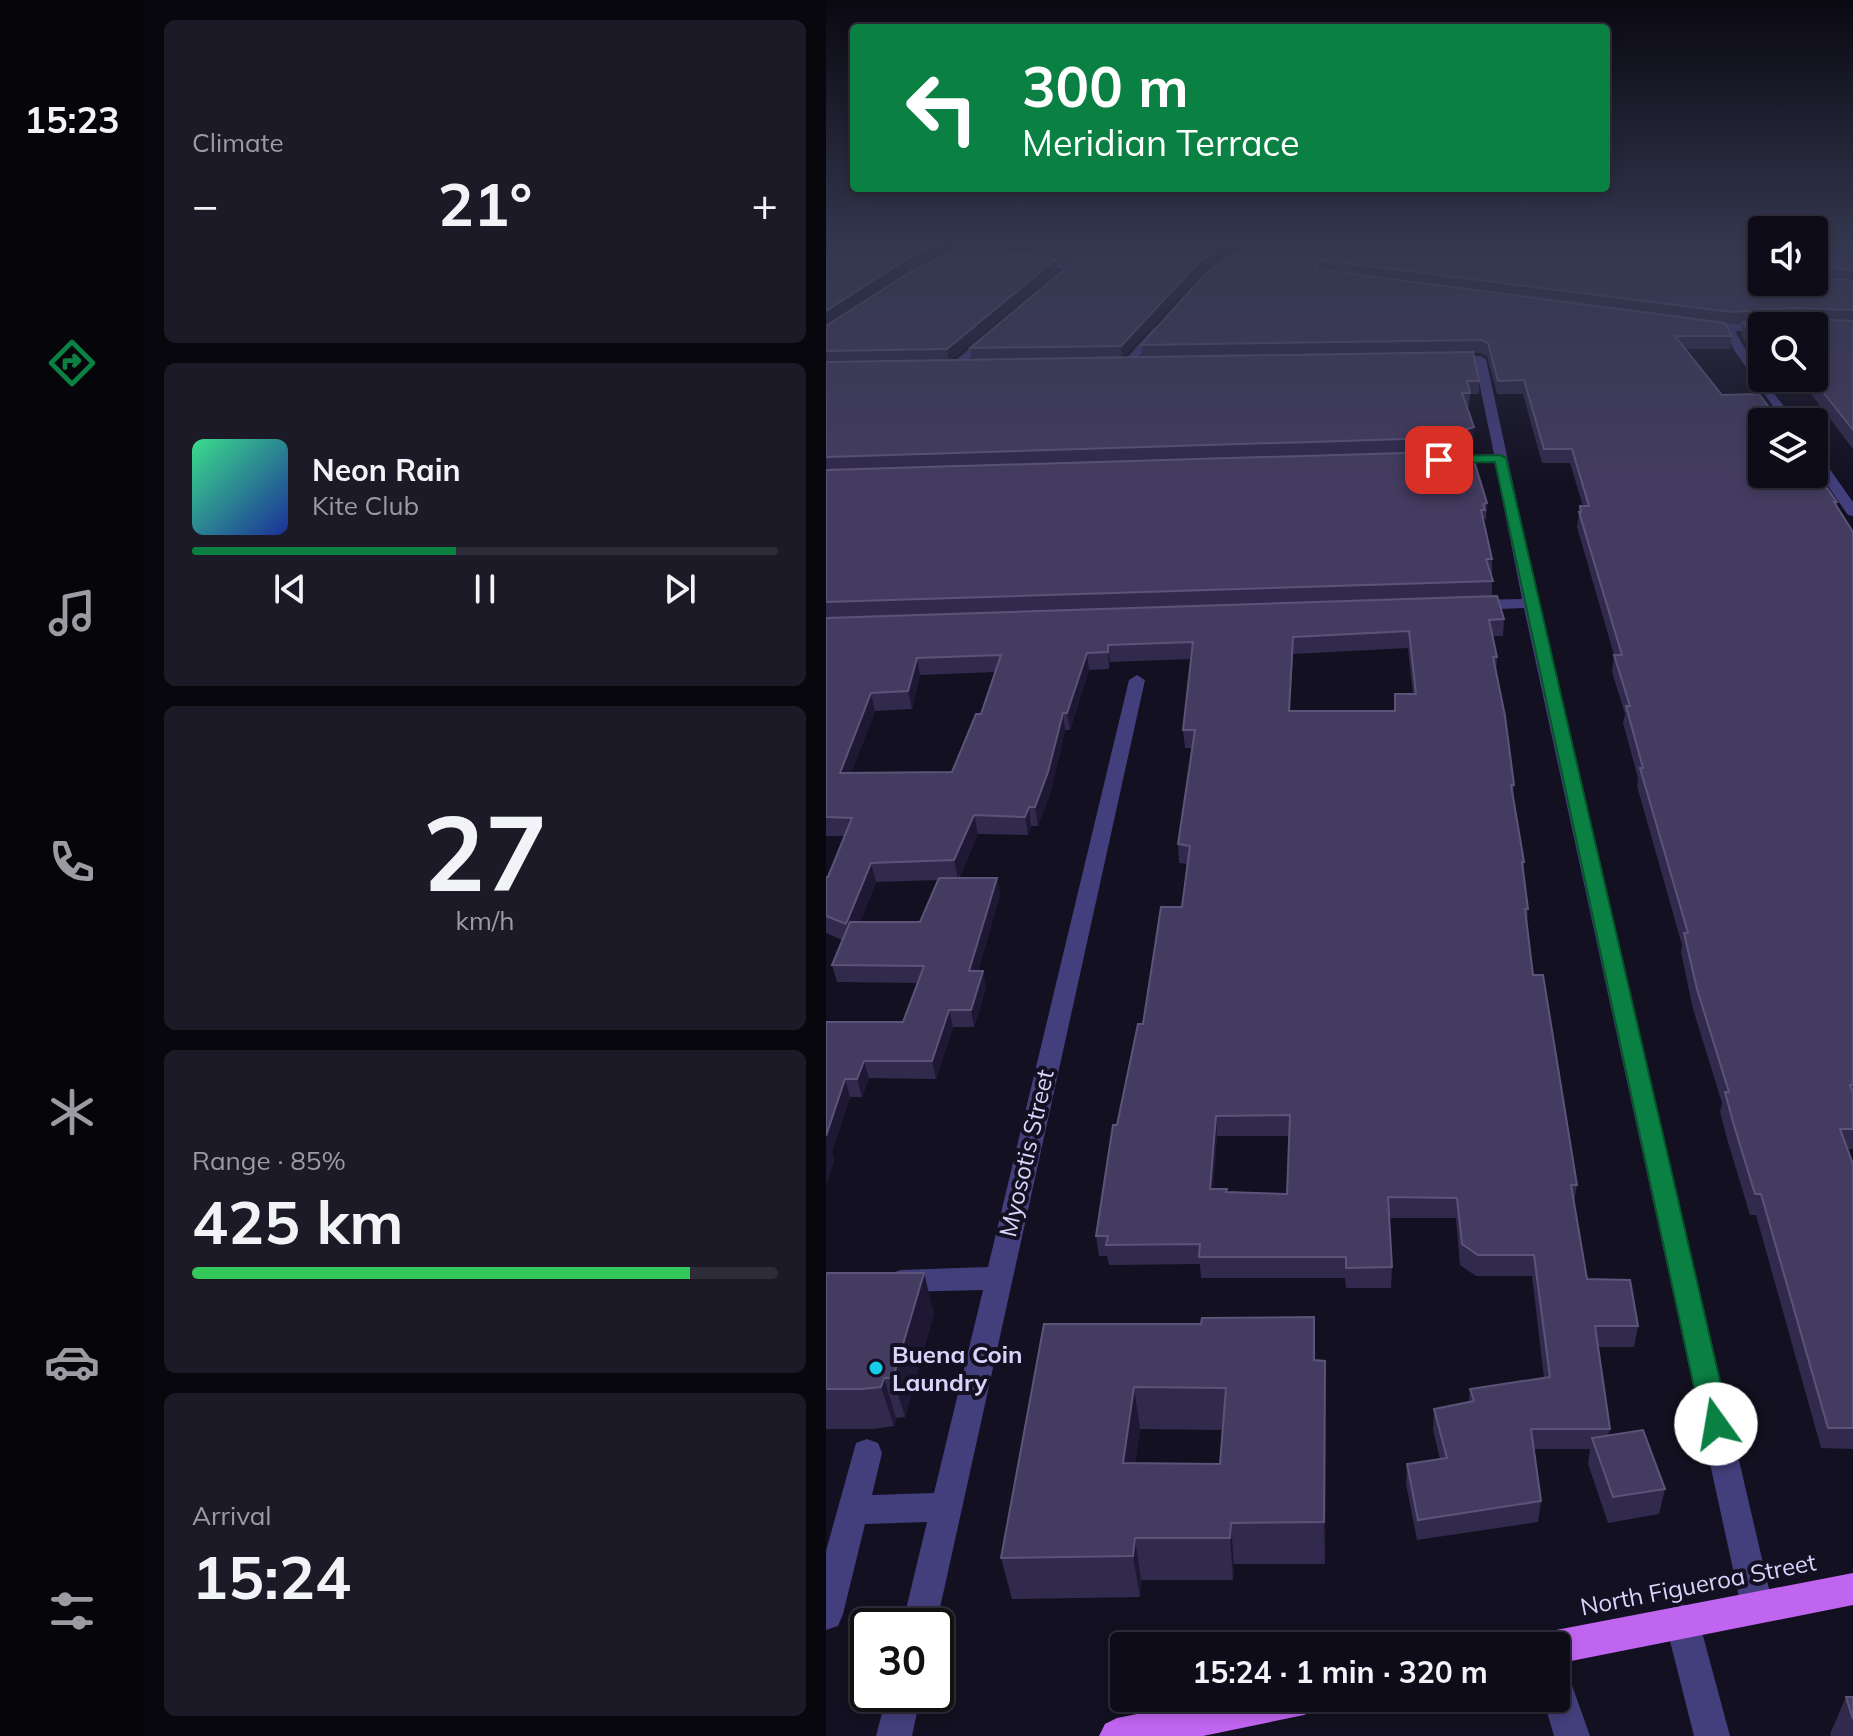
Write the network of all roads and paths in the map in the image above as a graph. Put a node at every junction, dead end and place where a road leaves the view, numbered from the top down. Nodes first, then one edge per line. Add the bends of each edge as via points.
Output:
1 (1166, 322) edge
2 (1692, 324) edge
3 (1748, 328) edge
4 (999, 329) edge
5 (1729, 330) junction
6 (1433, 360) edge
7 (1127, 364) junction
8 (1141, 364) edge
9 (1112, 365) edge
10 (940, 367) edge
11 (954, 367) junction
12 (970, 367) edge
13 (1780, 408) edge
14 (1500, 458) junction
15 (1438, 460) edge
16 (1828, 477) edge
17 (1853, 512) edge
18 (1531, 603) junction
19 (1453, 606) edge
20 (1137, 680) dead end
21 (997, 1278) junction
22 (877, 1282) edge
23 (867, 1453) dead end
24 (945, 1507) junction
25 (852, 1510) junction
26 (1853, 1589) edge
27 (1757, 1606) junction
28 (923, 1608) edge
29 (826, 1614) edge
30 (1682, 1621) junction
31 (1570, 1644) edge
32 (900, 1712) edge
33 (1235, 1712) edge
34 (1564, 1712) edge
35 (894, 1736) edge
36 (1117, 1736) edge
37 (1572, 1736) edge
38 (1712, 1736) edge

1 - 7 street
2 - 5 street
3 - 5 street
4 - 11 street
5 - 13 street
6 - 14 street via 1480,359
7 - 8 street
7 - 9 street
10 - 11 street
11 - 12 street
14 - 15 street
14 - 18 street
16 - 17 street
18 - 19 street
18 - 27 street
20 - 21 street, Myosotis Street
21 - 22 street
21 - 24 street, Myosotis Street
23 - 25 street
24 - 25 street
24 - 28 street, Myosotis Street
25 - 29 street
26 - 27 main road, North Figueroa Street
27 - 30 main road, North Figueroa Street
30 - 31 main road, North Figueroa Street
30 - 38 street
32 - 35 street
33 - 36 main road
34 - 37 street

